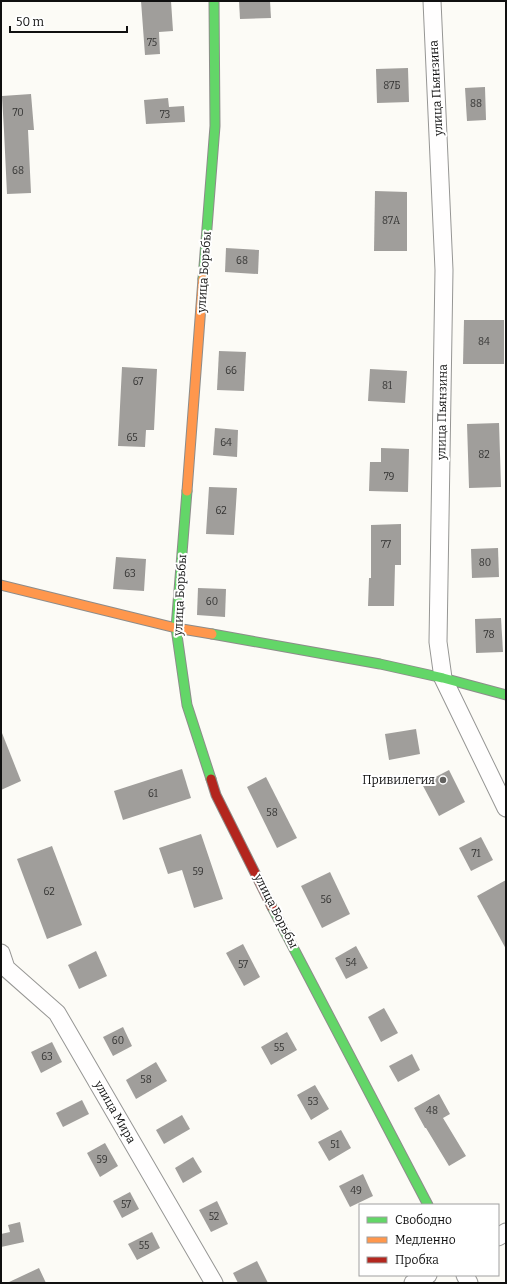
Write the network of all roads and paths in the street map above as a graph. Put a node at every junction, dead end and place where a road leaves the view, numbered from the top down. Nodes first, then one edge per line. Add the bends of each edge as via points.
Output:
1 (214, 1) edge
2 (432, 1) edge
3 (1, 585) edge
4 (176, 628) junction
5 (444, 678) junction
6 (506, 696) edge
7 (506, 808) edge
8 (1, 953) edge
9 (427, 1204) edge
10 (426, 1276) edge
11 (214, 1283) edge
12 (413, 1283) edge

1 - 4 street, улица Борьбы via 215,126
2 - 5 street, улица Пьянзина via 444,270 438,642
3 - 4 street
4 - 5 street via 380,664
4 - 9 street, улица Борьбы via 187,705 216,795
5 - 6 street
5 - 7 street, улица Пьянзина
8 - 11 street, улица Мира via 6,968 57,1013
10 - 12 street

